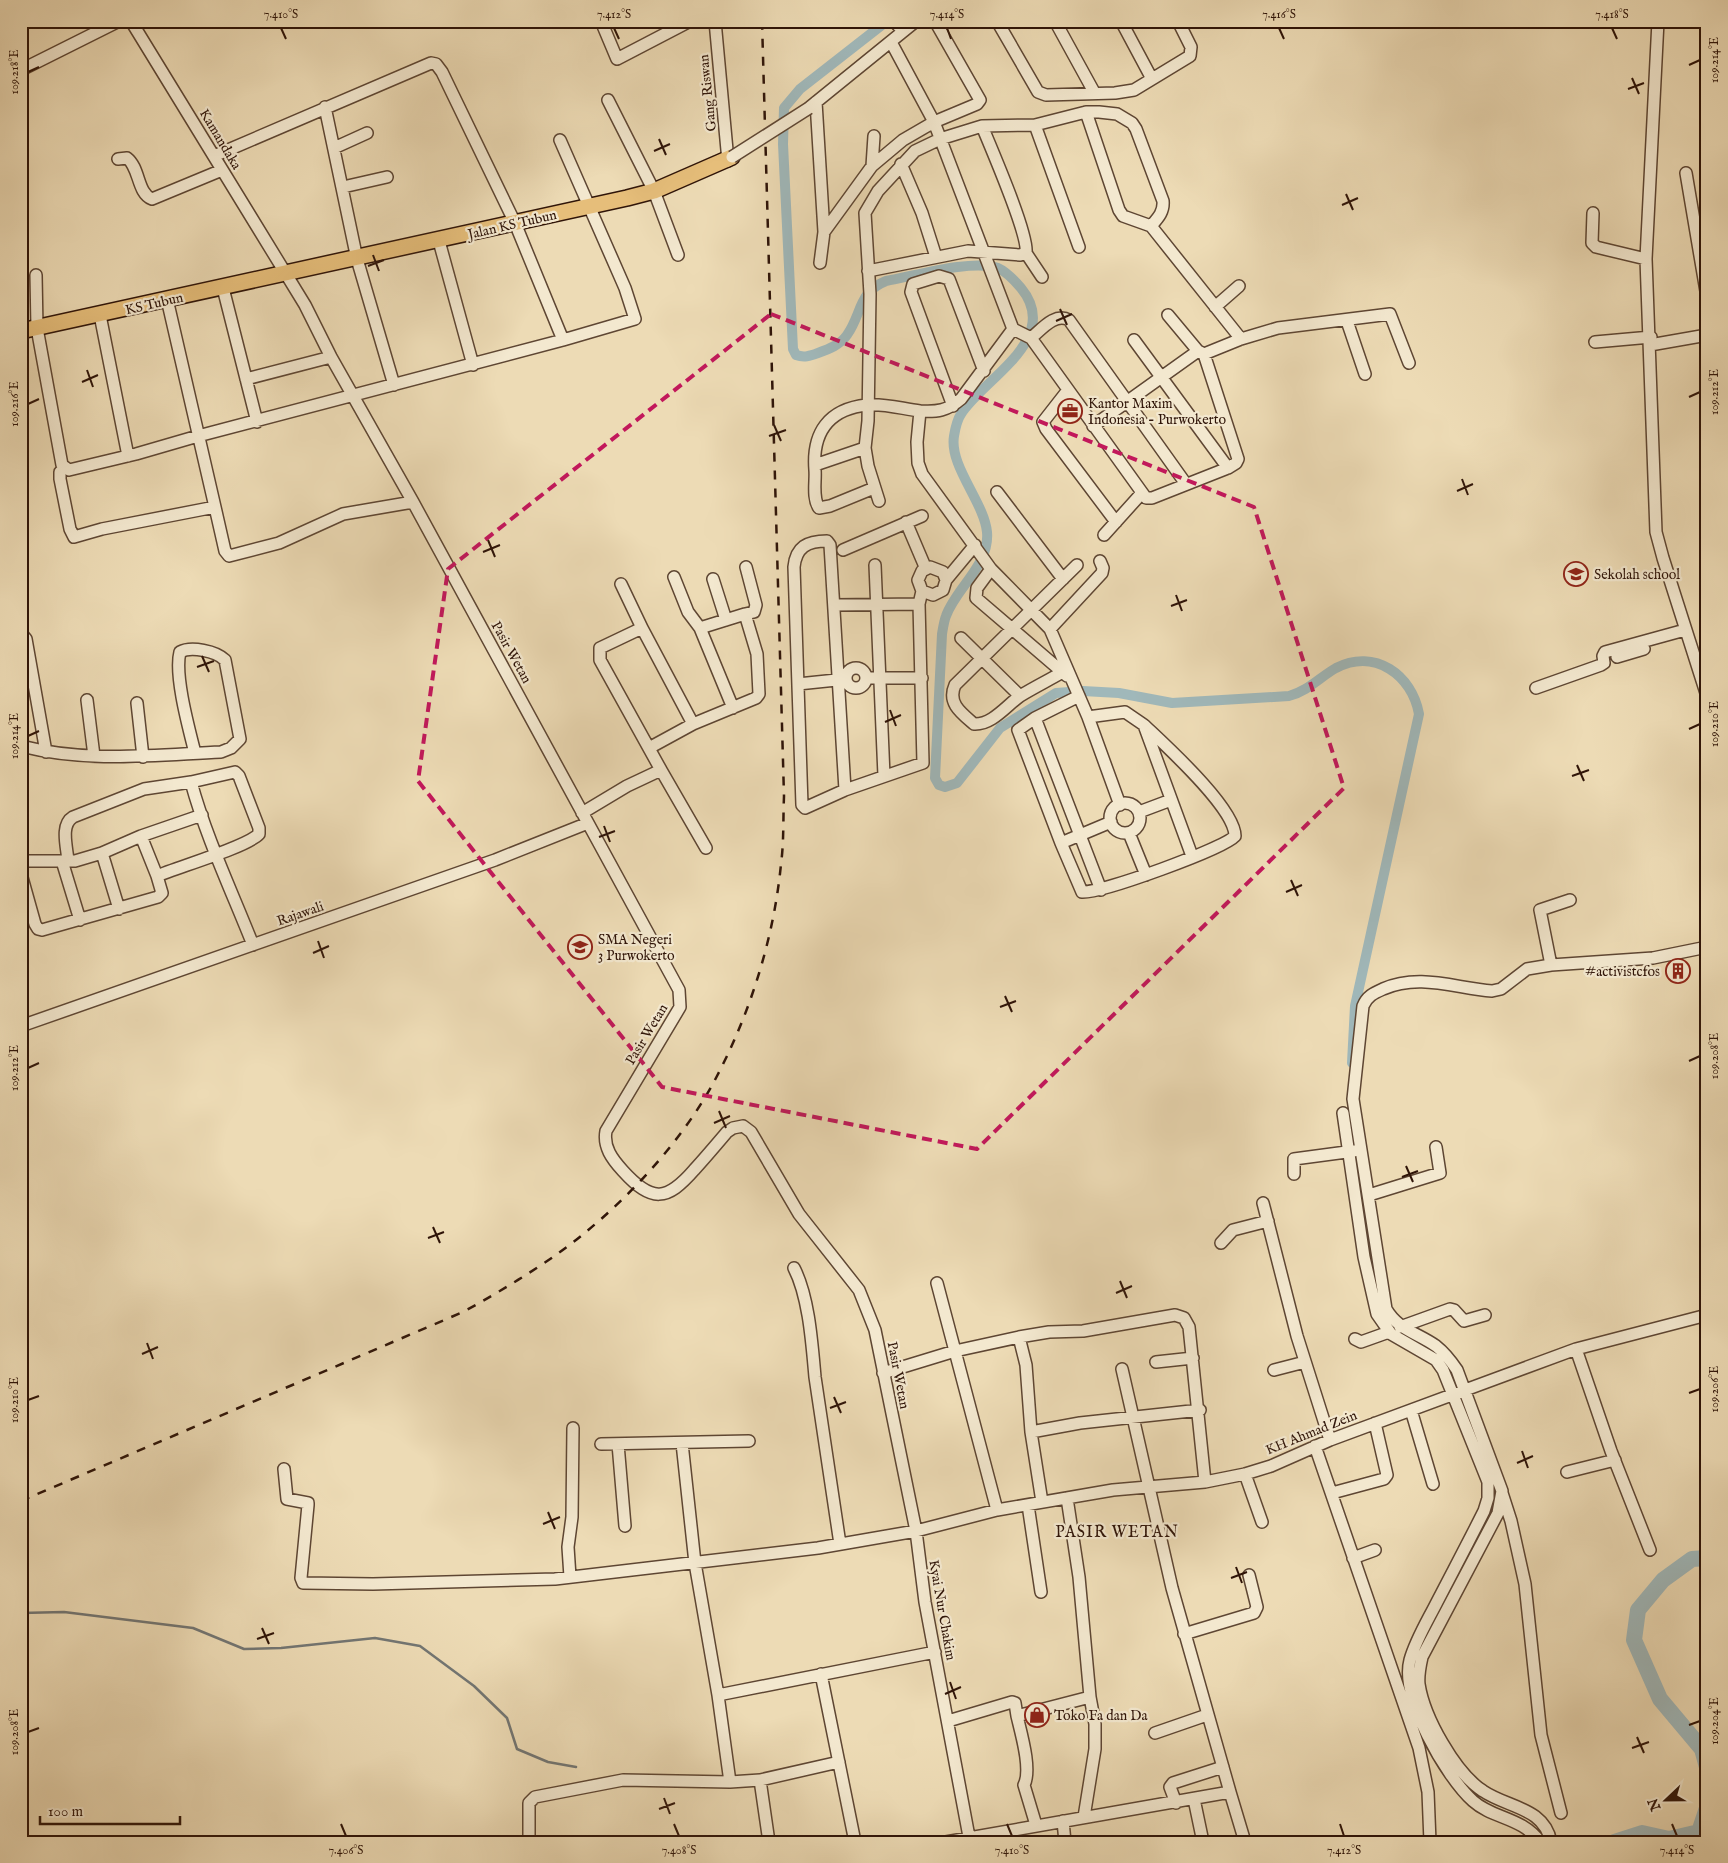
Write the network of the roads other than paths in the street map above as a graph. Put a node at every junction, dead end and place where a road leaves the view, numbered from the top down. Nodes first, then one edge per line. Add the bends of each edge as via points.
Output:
1 (119, 21) edge
2 (131, 21) edge
3 (601, 21) edge
4 (690, 21) edge
5 (715, 21) edge
6 (894, 21) edge
7 (916, 21) edge
8 (935, 21) edge
9 (997, 21) edge
10 (1055, 21) edge
11 (1121, 21) edge
12 (1178, 21) edge
13 (1658, 21) edge
14 (903, 32) junction
15 (891, 42) junction
16 (21, 70) edge
17 (1152, 79) junction
18 (1094, 92) junction
19 (608, 100) dead end
20 (813, 105) junction
21 (325, 107) junction
22 (1086, 112) junction
23 (1035, 125) junction
24 (982, 126) junction
25 (937, 131) junction
26 (367, 133) dead end
27 (874, 136) dead end
28 (560, 140) dead end
29 (334, 148) junction
30 (214, 156) junction
31 (118, 159) dead end
32 (730, 159) junction
33 (901, 164) junction
34 (872, 166) junction
35 (222, 170) junction
36 (1686, 173) dead end
37 (387, 178) dead end
38 (343, 187) junction
39 (654, 191) junction
40 (858, 204) junction
41 (590, 206) junction
42 (1593, 213) dead end
43 (515, 223) junction
44 (1151, 226) junction
45 (824, 232) junction
46 (439, 241) junction
47 (1079, 247) dead end
48 (984, 253) junction
49 (1026, 253) junction
50 (678, 255) dead end
51 (936, 257) junction
52 (357, 259) junction
53 (1646, 259) junction
54 (820, 263) dead end
55 (286, 273) junction
56 (868, 274) junction
57 (36, 275) dead end
58 (1042, 277) dead end
59 (1239, 286) dead end
60 (223, 288) junction
61 (1707, 297) edge
62 (167, 299) junction
63 (1215, 307) junction
64 (100, 315) junction
65 (1168, 316) dead end
66 (1347, 321) junction
67 (38, 328) junction
68 (21, 331) edge
69 (1023, 334) junction
70 (1707, 335) edge
71 (1241, 339) junction
72 (563, 340) junction
73 (1134, 340) dead end
74 (1650, 341) junction
75 (1595, 342) dead end
76 (1201, 352) junction
77 (331, 358) junction
78 (1409, 363) dead end
79 (473, 365) junction
80 (984, 371) junction
81 (1365, 374) dead end
82 (1162, 376) junction
83 (246, 379) junction
84 (394, 385) junction
85 (1068, 390) junction
86 (353, 396) junction
87 (1128, 401) junction
88 (868, 404) junction
89 (953, 406) junction
90 (920, 411) junction
91 (257, 422) junction
92 (1093, 426) junction
93 (198, 436) junction
94 (865, 448) junction
95 (128, 456) junction
96 (815, 465) junction
97 (65, 468) junction
98 (1228, 468) junction
99 (1186, 484) junction
100 (874, 488) junction
101 (997, 492) dead end
102 (1141, 494) junction
103 (880, 501) dead end
104 (413, 502) junction
105 (214, 507) junction
106 (922, 516) dead end
107 (906, 522) junction
108 (1116, 522) junction
109 (1104, 535) dead end
110 (843, 550) dead end
111 (979, 550) junction
112 (1100, 560) dead end
113 (875, 565) dead end
114 (1077, 565) dead end
115 (746, 567) dead end
116 (926, 568) junction
117 (991, 569) junction
118 (674, 577) dead end
119 (1063, 579) junction
120 (713, 580) dead end
121 (946, 580) junction
122 (621, 584) dead end
123 (922, 591) junction
124 (878, 604) junction
125 (920, 604) junction
126 (835, 605) junction
127 (1032, 610) junction
128 (745, 614) junction
129 (726, 620) junction
130 (642, 628) junction
131 (700, 628) junction
132 (1013, 629) junction
133 (1050, 629) junction
134 (21, 633) edge
135 (1686, 634) junction
136 (961, 638) dead end
137 (1617, 657) dead end
138 (981, 658) junction
139 (1701, 664) edge
140 (922, 678) junction
141 (843, 679) junction
142 (879, 679) junction
143 (798, 684) junction
144 (1072, 685) junction
145 (1536, 688) dead end
146 (1020, 696) junction
147 (1707, 696) edge
148 (87, 700) dead end
149 (137, 703) dead end
150 (733, 708) junction
151 (1035, 718) junction
152 (1088, 718) junction
153 (693, 724) junction
154 (1144, 725) junction
155 (21, 746) edge
156 (649, 748) junction
157 (46, 752) junction
158 (195, 753) junction
159 (94, 756) junction
160 (143, 757) junction
161 (661, 770) junction
162 (884, 776) junction
163 (191, 782) junction
164 (844, 790) junction
165 (1171, 800) junction
166 (1120, 805) junction
167 (1139, 812) junction
168 (202, 814) junction
169 (585, 818) junction
170 (1111, 822) junction
171 (1129, 833) junction
172 (141, 836) junction
173 (1078, 837) junction
174 (1061, 843) junction
175 (706, 848) dead end
176 (102, 853) junction
177 (218, 853) junction
178 (1192, 856) junction
179 (21, 861) edge
180 (65, 861) junction
181 (21, 874) edge
182 (1146, 875) junction
183 (157, 876) junction
184 (1100, 890) junction
185 (1570, 900) dead end
186 (120, 909) junction
187 (80, 920) junction
188 (254, 945) junction
189 (1707, 947) edge
190 (1551, 965) junction
191 (21, 1026) edge
192 (1343, 1113) dead end
193 (1436, 1147) dead end
194 (1355, 1151) junction
195 (1294, 1174) dead end
196 (1369, 1194) junction
197 (1263, 1203) dead end
198 (1268, 1221) junction
199 (1221, 1243) dead end
200 (794, 1268) dead end
201 (937, 1283) dead end
202 (1485, 1315) dead end
203 (1707, 1315) edge
204 (1400, 1327) junction
205 (1389, 1332) junction
206 (1018, 1337) junction
207 (1355, 1339) dead end
208 (1576, 1349) junction
209 (955, 1351) junction
210 (1193, 1358) junction
211 (1156, 1362) dead end
212 (1305, 1362) junction
213 (1122, 1369) dead end
214 (1274, 1370) dead end
215 (883, 1373) junction
216 (1457, 1392) junction
217 (1200, 1410) junction
218 (1411, 1410) junction
219 (1133, 1418) junction
220 (1471, 1422) junction
221 (1374, 1423) junction
222 (574, 1428) dead end
223 (1031, 1432) junction
224 (1330, 1440) junction
225 (749, 1441) dead end
226 (682, 1443) junction
227 (601, 1444) dead end
228 (618, 1444) junction
229 (1314, 1446) junction
230 (1615, 1460) junction
231 (284, 1469) dead end
232 (1567, 1472) dead end
233 (1244, 1474) junction
234 (1206, 1482) junction
235 (1433, 1484) dead end
236 (1149, 1485) junction
237 (1502, 1491) junction
238 (1332, 1493) junction
239 (1067, 1498) junction
240 (1042, 1502) junction
241 (1028, 1505) junction
242 (998, 1510) junction
243 (1262, 1522) dead end
244 (625, 1526) dead end
245 (916, 1531) junction
246 (840, 1544) junction
247 (1375, 1550) dead end
248 (1650, 1550) dead end
249 (1353, 1558) junction
250 (695, 1563) junction
251 (1249, 1575) dead end
252 (570, 1577) junction
253 (1041, 1592) dead end
254 (1184, 1634) junction
255 (935, 1652) junction
256 (821, 1674) junction
257 (718, 1695) junction
258 (1090, 1697) junction
259 (1207, 1715) junction
260 (1018, 1716) junction
261 (1425, 1717) junction
262 (948, 1721) junction
263 (1155, 1733) dead end
264 (1440, 1749) junction
265 (1421, 1756) junction
266 (839, 1762) junction
267 (1223, 1768) junction
268 (760, 1780) junction
269 (730, 1782) junction
270 (1230, 1792) junction
271 (1194, 1799) junction
272 (1176, 1803) junction
273 (1561, 1813) dead end
274 (1084, 1817) junction
275 (1063, 1821) junction
276 (1036, 1825) junction
277 (969, 1839) edge
278 (529, 1842) edge
279 (769, 1842) edge
280 (855, 1842) edge
281 (946, 1842) edge
282 (1065, 1842) edge
283 (1203, 1842) edge
284 (1244, 1842) edge
285 (1430, 1842) edge
286 (1540, 1842) edge
287 (1551, 1842) edge

1 - 16 street
2 - 30 street, Kamandaka
3 - 4 street via 617,59
5 - 32 street, Gang Riswan
6 - 14 street
7 - 14 street
8 - 25 street via 980,100
9 - 18 street via 1041,95
10 - 18 street
11 - 17 street
12 - 17 street via 1191,52 1185,60
13 - 53 street
14 - 15 street
15 - 20 street
15 - 25 street
17 - 18 street via 1134,90
19 - 39 street
20 - 32 street, bridge
20 - 45 street
21 - 29 street
21 - 30 street
21 - 43 street via 431,63 436,64
22 - 23 street
22 - 44 street via 1119,210 1123,216
22 - 44 street via 1117,114 1132,123 1163,201 1164,208
23 - 24 street
23 - 47 street
24 - 25 street
24 - 49 street via 1019,224
25 - 33 street
25 - 34 street via 903,140
25 - 48 street
26 - 29 street
27 - 34 street
28 - 41 street
29 - 38 street
30 - 35 street, Kamandaka
31 - 35 street via 127,158 132,162 145,193 152,199
32 - 39 main road, Jalan KS Tubun
33 - 40 street via 878,191
33 - 51 street
34 - 40 street
35 - 55 street, Kamandaka
36 - 61 street
37 - 38 street
38 - 52 street
39 - 41 main road, Jalan KS Tubun
39 - 50 street
40 - 45 street
40 - 56 street
41 - 43 main road, Jalan KS Tubun
41 - 72 street via 635,318
42 - 53 street via 1592,243 1596,247
43 - 46 main road, Jalan KS Tubun
43 - 72 street
44 - 63 street
45 - 54 street
46 - 52 main road, Jalan KS Tubun
46 - 79 street
48 - 49 street
48 - 51 street
48 - 69 street
49 - 58 street
51 - 56 street
52 - 55 main road, Jalan KS Tubun
52 - 84 street
53 - 74 street
55 - 60 main road, KS Tubun
55 - 77 street, Pasir Wetan
56 - 88 street
57 - 67 street
59 - 63 street
60 - 62 main road, KS Tubun
60 - 83 street
62 - 64 main road, KS Tubun
62 - 93 street
63 - 71 street
64 - 67 main road, KS Tubun
64 - 95 street
65 - 76 street
66 - 71 street via 1278,328
66 - 78 street via 1390,314
66 - 81 street
67 - 68 main road, KS Tubun
67 - 97 street
69 - 80 street
69 - 85 street
69 - 87 street via 1057,317 1068,320
70 - 74 street
71 - 76 street
72 - 79 street
73 - 82 street
74 - 75 street
74 - 135 street via 1656,532
76 - 82 street
76 - 98 street via 1238,455 1236,463
77 - 83 street
77 - 86 street, Pasir Wetan
79 - 84 street
80 - 89 street
80 - 89 street via 949,279 939,276 913,284 911,292
82 - 87 street
82 - 98 street
83 - 91 street
84 - 86 street
85 - 92 street
85 - 108 street via 1043,422
86 - 91 street
86 - 104 street, Pasir Wetan
87 - 92 street
87 - 99 street
88 - 90 street
88 - 94 street
88 - 96 street via 848,410 823,425 814,450
89 - 90 street via 941,411
90 - 111 street via 917,442 922,474
91 - 93 street
92 - 102 street
93 - 95 street
93 - 105 street
94 - 96 street
94 - 100 street
95 - 97 street via 74,470
96 - 100 street via 819,508
97 - 105 street via 60,472 60,480 74,537
98 - 99 street
99 - 102 street via 1152,498
100 - 103 street
101 - 119 street
102 - 108 street
104 - 105 street via 343,514 279,543 229,556
104 - 169 street, Pasir Wetan
106 - 107 street
107 - 110 street
107 - 116 street
108 - 109 street
111 - 117 street
111 - 121 street
112 - 133 street via 1102,573
113 - 124 street
114 - 119 street
115 - 128 street via 756,605 754,612
116 - 121 street via 939,569
116 - 123 street via 918,580
117 - 127 street
117 - 132 street via 975,594
118 - 131 street via 688,612
119 - 127 street
120 - 129 street
121 - 123 street via 946,586 938,594
122 - 130 street
123 - 125 street
124 - 125 street
124 - 126 street
124 - 142 street
125 - 140 street
126 - 141 street
126 - 143 street via 830,545 827,541 808,542 797,552 794,568
127 - 132 street
127 - 133 street
128 - 129 street
128 - 150 street via 757,654 759,694
129 - 131 street
130 - 153 street
130 - 156 street via 600,648 599,654
131 - 150 street
132 - 138 street
132 - 144 street
133 - 144 street
134 - 157 street via 26,639
135 - 137 street
135 - 139 street
135 - 145 street via 1605,652 1601,665
136 - 138 street
138 - 146 street
138 - 146 street via 955,685 951,694 959,711 974,724 979,724 991,720
139 - 147 street
140 - 142 street
140 - 162 street via 923,763
141 - 142 street via 857,688 864,685 866,678
141 - 143 street
141 - 164 street
142 - 162 street
143 - 164 street via 803,807
144 - 146 street
144 - 151 street
144 - 152 street
148 - 159 street
149 - 160 street
150 - 153 street
151 - 173 street
151 - 174 street via 1018,731
152 - 154 street via 1126,712
152 - 166 street
153 - 156 street
154 - 165 street
154 - 178 street via 1180,759 1221,806 1236,834 1234,838
155 - 157 street
156 - 161 street
157 - 159 street
158 - 158 street via 179,660 180,652 188,648 215,654 224,660 240,739 221,752
158 - 160 street
159 - 160 street
161 - 169 street, Rajawali via 627,786
161 - 175 street
162 - 164 street
163 - 168 street
163 - 177 street via 237,774 259,828 259,834 253,840
163 - 180 street via 144,789 68,820
165 - 167 street
165 - 178 street
166 - 167 street via 1129,804
166 - 170 street via 1112,811
167 - 171 street via 1139,824
168 - 172 street
168 - 177 street
169 - 188 street, Rajawali via 494,860
169 - 215 street, Pasir Wetan via 680,996 680,1008 606,1130 608,1153 624,1173 644,1189 659,1195 668,1194 679,1187 727,1132 741,1125 747,1128 799,1214 859,1290 875,1330
170 - 171 street via 1119,832
170 - 173 street
171 - 182 street
172 - 176 street
172 - 183 street
173 - 174 street
173 - 184 street
174 - 184 street via 1082,892
176 - 180 street
176 - 186 street
177 - 183 street
177 - 188 street
178 - 182 street
179 - 180 street
180 - 187 street
181 - 187 street via 38,929
182 - 184 street
183 - 186 street via 162,891 160,895
185 - 190 street via 1540,910
186 - 187 street
188 - 191 street, Rajawali
189 - 190 street via 1653,958
190 - 194 street via 1527,969 1501,989 1492,991 1430,982 1405,982 1368,997 1363,1006 1353,1099
192 - 194 street
193 - 196 street via 1440,1173
194 - 195 street via 1294,1160
194 - 196 street
194 - 205 street via 1364,1258 1375,1307
196 - 204 street via 1384,1302
197 - 198 street
198 - 199 street via 1233,1230
198 - 212 street
200 - 246 street via 800,1281 813,1353 814,1378
201 - 209 street
202 - 204 street via 1464,1321 1450,1309
203 - 208 street, KH Ahmad Zein
204 - 216 street via 1446,1354 1458,1370
205 - 207 street via 1361,1342
205 - 216 street via 1436,1360
206 - 209 street
206 - 210 street via 1083,1331 1176,1315 1184,1318 1189,1327
206 - 223 street via 1026,1365
208 - 216 street, KH Ahmad Zein
208 - 230 street
209 - 215 street
209 - 242 street
210 - 211 street
210 - 217 street
212 - 214 street
212 - 224 street
213 - 219 street
215 - 245 street, Pasir Wetan
216 - 218 street, KH Ahmad Zein
216 - 220 street
217 - 219 street
217 - 234 street
218 - 221 street, KH Ahmad Zein
218 - 235 street
219 - 223 street
219 - 236 street
220 - 237 street
220 - 261 street via 1488,1482 1488,1498 1410,1660 1408,1671 1412,1694
221 - 224 street, KH Ahmad Zein
221 - 238 street via 1387,1475 1384,1479
222 - 252 street via 568,1547
223 - 240 street
224 - 229 street, KH Ahmad Zein
225 - 226 street
226 - 228 street
226 - 250 street
227 - 228 street
228 - 244 street
229 - 233 street, KH Ahmad Zein via 1271,1466
229 - 238 street
230 - 232 street
230 - 248 street
231 - 252 street, KH Ahmad Zein via 287,1499 308,1503 303,1583
233 - 234 street, KH Ahmad Zein
233 - 243 street
234 - 236 street, KH Ahmad Zein
236 - 239 street, KH Ahmad Zein
236 - 254 street
237 - 261 street via 1498,1513 1422,1657 1419,1682
237 - 273 street via 1525,1584 1541,1735
238 - 249 street
239 - 240 street, KH Ahmad Zein
239 - 258 street via 1079,1577
240 - 241 street, KH Ahmad Zein
241 - 242 street, KH Ahmad Zein
241 - 253 street
242 - 245 street, KH Ahmad Zein
245 - 246 street, KH Ahmad Zein
245 - 255 street, Kyai Nur Chakim
246 - 250 street, KH Ahmad Zein
247 - 249 street
249 - 265 street
250 - 252 street, KH Ahmad Zein
250 - 257 street
251 - 254 street via 1257,1607 1254,1613
254 - 259 street
255 - 256 street
255 - 262 street, Kyai Nur Chakim
256 - 257 street
256 - 266 street
257 - 269 street
258 - 260 street
258 - 274 street via 1095,1749
259 - 263 street
259 - 267 street
260 - 262 street via 1012,1702
260 - 276 street via 1028,1778 1024,1785
261 - 264 street
262 - 277 street, Kyai Nur Chakim
264 - 265 street
264 - 286 street via 1474,1803 1530,1830
264 - 287 street via 1481,1790 1534,1814
265 - 285 street via 1428,1792
266 - 268 street
266 - 280 street
267 - 270 street
267 - 272 street via 1173,1783 1170,1787
268 - 269 street
268 - 279 street
269 - 278 street via 623,1780 535,1797 529,1803
270 - 271 street
270 - 284 street
271 - 272 street
271 - 283 street
272 - 274 street
274 - 275 street
275 - 276 street
275 - 282 street
276 - 277 street
277 - 281 street

